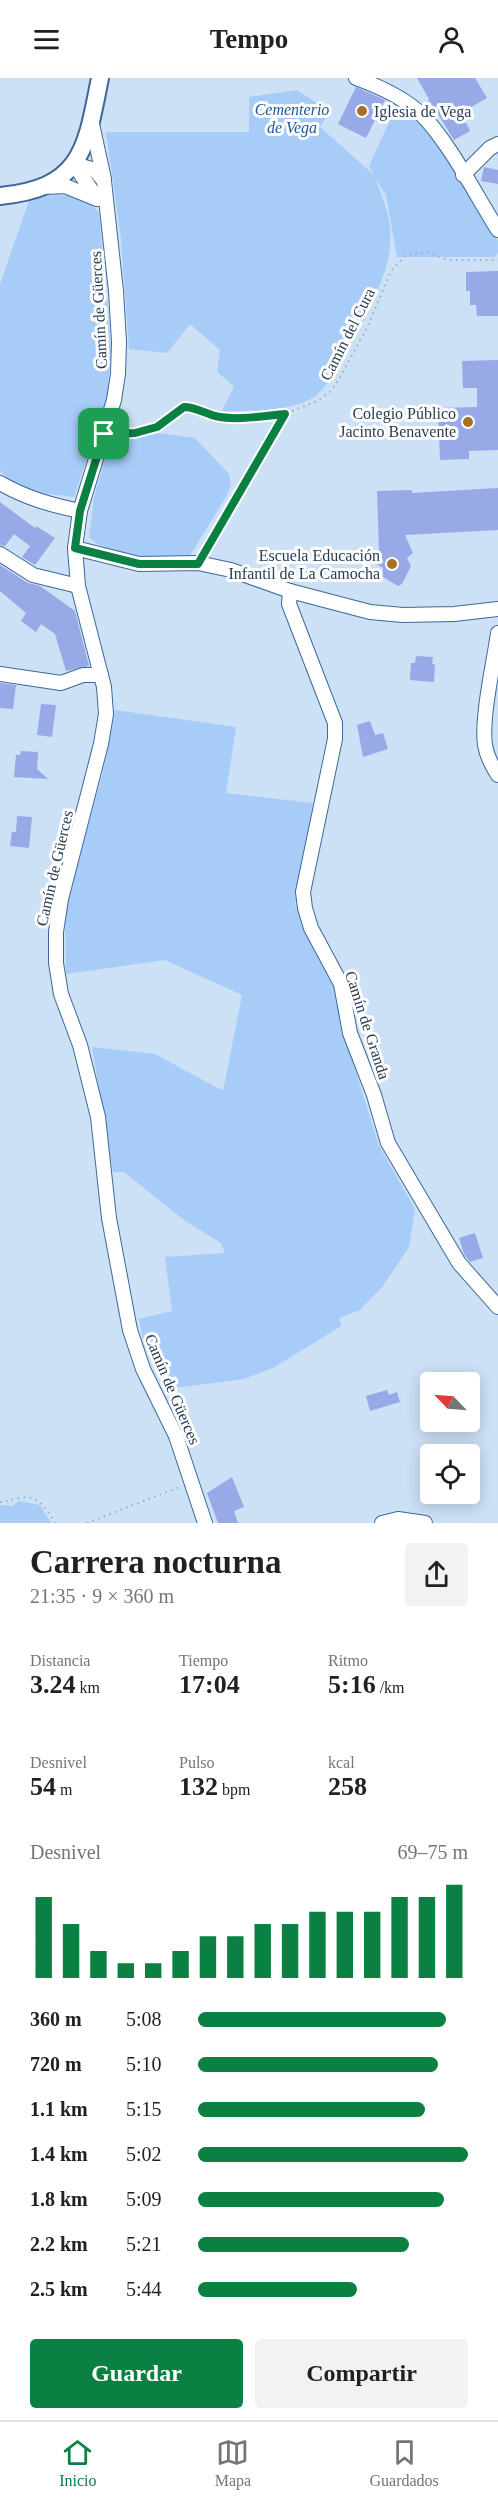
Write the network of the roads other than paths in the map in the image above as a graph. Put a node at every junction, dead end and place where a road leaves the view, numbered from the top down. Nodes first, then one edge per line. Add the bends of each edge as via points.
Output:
1 (100, 78) edge
2 (359, 79) edge
3 (92, 124) junction
4 (498, 144) edge
5 (74, 164) junction
6 (463, 175) junction
7 (104, 182) junction
8 (38, 187) junction
9 (0, 196) edge
10 (102, 204) junction
11 (498, 230) edge
12 (0, 483) edge
13 (80, 511) junction
14 (75, 548) junction
15 (0, 554) edge
16 (78, 586) junction
17 (290, 591) junction
18 (498, 609) edge
19 (498, 633) edge
20 (0, 674) edge
21 (101, 675) junction
22 (498, 775) edge
23 (498, 1307) edge
24 (205, 1523) edge
25 (382, 1523) edge
26 (425, 1523) edge

1 - 3 street
2 - 6 street via 419,112
3 - 5 street
3 - 7 street, Camín de Güerces
4 - 6 street
5 - 7 street via 95,170
5 - 8 street via 61,177
5 - 10 street, Camín de Güerces
6 - 11 street
7 - 10 street, Camín de Güerces
8 - 9 street
8 - 10 street via 65,186
10 - 13 street, Camín de Güerces via 119,342 116,392
12 - 13 street via 22,496
13 - 14 street, Camín de Güerces
14 - 16 street, Camín de Güerces
14 - 17 street via 139,564 198,564 231,570
15 - 16 street via 33,575
16 - 21 street, Camín de Güerces
17 - 18 street via 348,607 403,615
17 - 23 street, Camín de Granda via 289,604 335,723 335,740 303,892 305,908 311,928 341,984 350,1033 388,1143 459,1263
19 - 22 street via 485,725 485,745
20 - 21 street via 61,683 83,675
21 - 24 street, Camín de Güerces via 106,714 103,734 61,899 56,963 61,994 80,1045 98,1117 110,1218 130,1329 143,1368 176,1436
25 - 26 street via 398,1519

